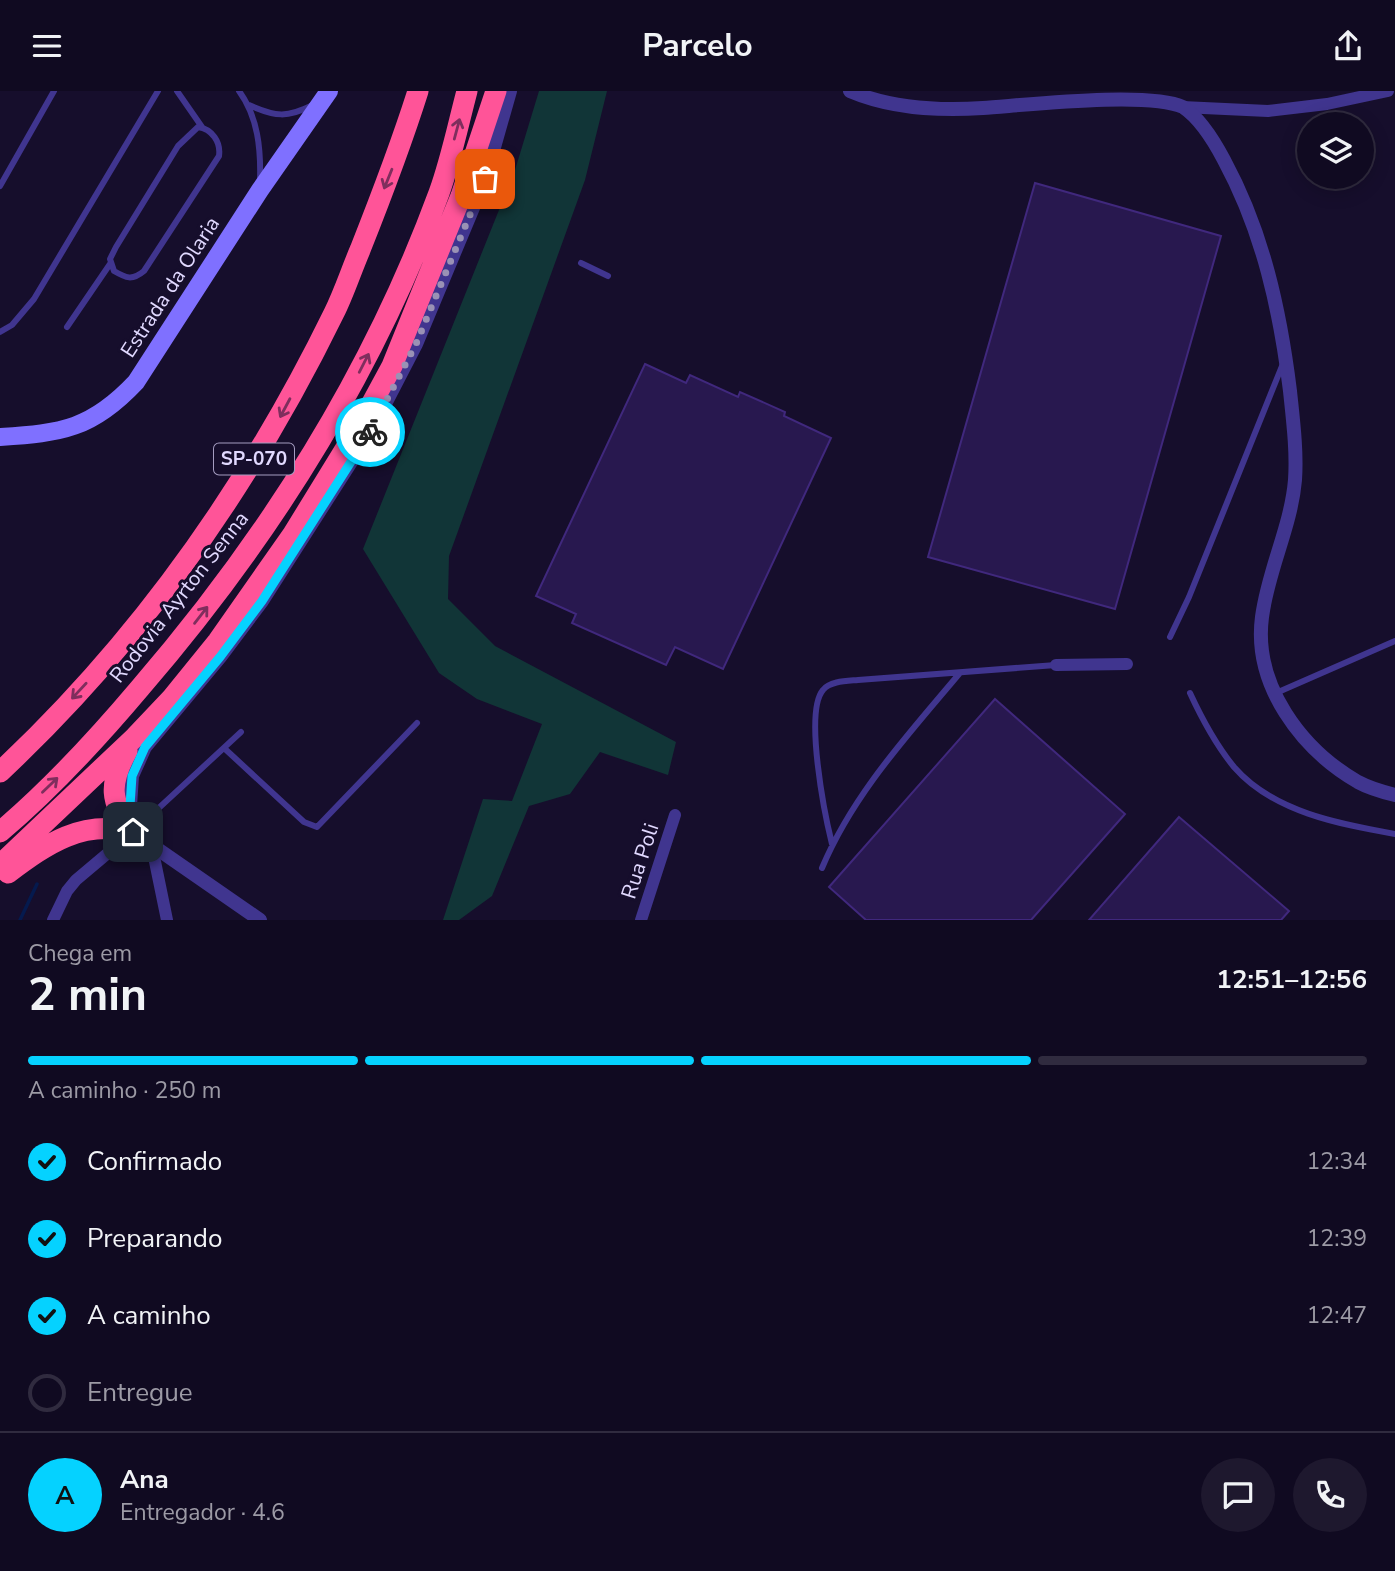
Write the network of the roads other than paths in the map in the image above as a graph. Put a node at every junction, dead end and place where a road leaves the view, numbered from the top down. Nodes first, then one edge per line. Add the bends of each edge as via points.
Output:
1 (54, 91) edge
2 (158, 91) edge
3 (177, 91) edge
4 (239, 91) edge
5 (418, 91) edge
6 (467, 91) edge
7 (496, 91) edge
8 (510, 91) edge
9 (850, 91) edge
10 (1388, 91) edge
11 (1135, 94) edge
12 (327, 95) edge
13 (249, 105) junction
14 (1182, 107) junction
15 (202, 127) junction
16 (0, 186) edge
17 (260, 190) junction
18 (581, 263) dead end
19 (110, 264) junction
20 (608, 276) dead end
21 (67, 327) dead end
22 (0, 332) edge
23 (1286, 358) junction
24 (0, 437) edge
25 (1170, 636) dead end
26 (1395, 641) edge
27 (1056, 664) joint
28 (1127, 664) dead end
29 (959, 674) junction
30 (1190, 693) dead end
31 (1274, 694) junction
32 (417, 723) dead end
33 (242, 732) dead end
34 (135, 737) junction
35 (224, 748) junction
36 (0, 772) edge
37 (1395, 795) edge
38 (675, 815) dead end
39 (0, 832) edge
40 (133, 832) junction
41 (1395, 834) edge
42 (832, 843) junction
43 (152, 847) junction
44 (0, 865) edge
45 (822, 868) dead end
46 (0, 879) edge
47 (53, 920) edge
48 (167, 920) edge
49 (260, 920) edge
50 (641, 920) edge

1 - 16 lane
2 - 22 lane via 34,299
3 - 15 lane
4 - 13 lane
5 -> 36 highway, Rodovia Ayrton Senna / SP-070 via 396,161 335,311 281,416 220,515 158,600
39 -> 6 highway, Rodovia Ayrton Senna / SP-070 via 97,739 227,583 269,521 345,399 390,312 440,191
7 - 34 highway via 473,166 429,279 392,366 360,425 293,534 218,641
8 - 40 street via 485,179 410,356 372,429 262,601 145,747 132,776
9 - 11 street via 902,105 940,108
10 - 14 street via 1268,111
11 - 14 street
12 - 13 lane via 286,116
12 - 17 main road, Estrada da Olaria
13 - 17 lane via 259,146
14 - 23 street via 1201,124 1238,187 1262,247
15 - 19 lane via 192,130 178,146
15 - 19 lane via 216,139 219,156 144,271 127,278
17 - 24 main road, Estrada da Olaria via 136,382 118,402 67,430
18 - 20 lane
19 - 21 lane
23 - 25 lane
23 - 31 street via 1295,479 1260,641
26 - 31 lane
27 - 28 street
27 - 29 lane
29 - 42 lane via 867,787
29 - 42 lane via 858,680 824,687 816,707 815,729 823,809
30 - 41 lane via 1235,768 1268,796 1319,817
31 - 37 street via 1328,761 1360,783
32 - 35 lane via 317,827 304,822
33 - 35 lane
34 - 40 highway via 114,780 121,817
34 - 44 highway
35 - 40 lane
38 - 50 street, Rua Poli
40 - 43 street
40 - 46 highway via 115,828 72,834 52,842
40 - 47 street via 76,880
42 - 45 lane
43 - 48 street
43 - 49 street

